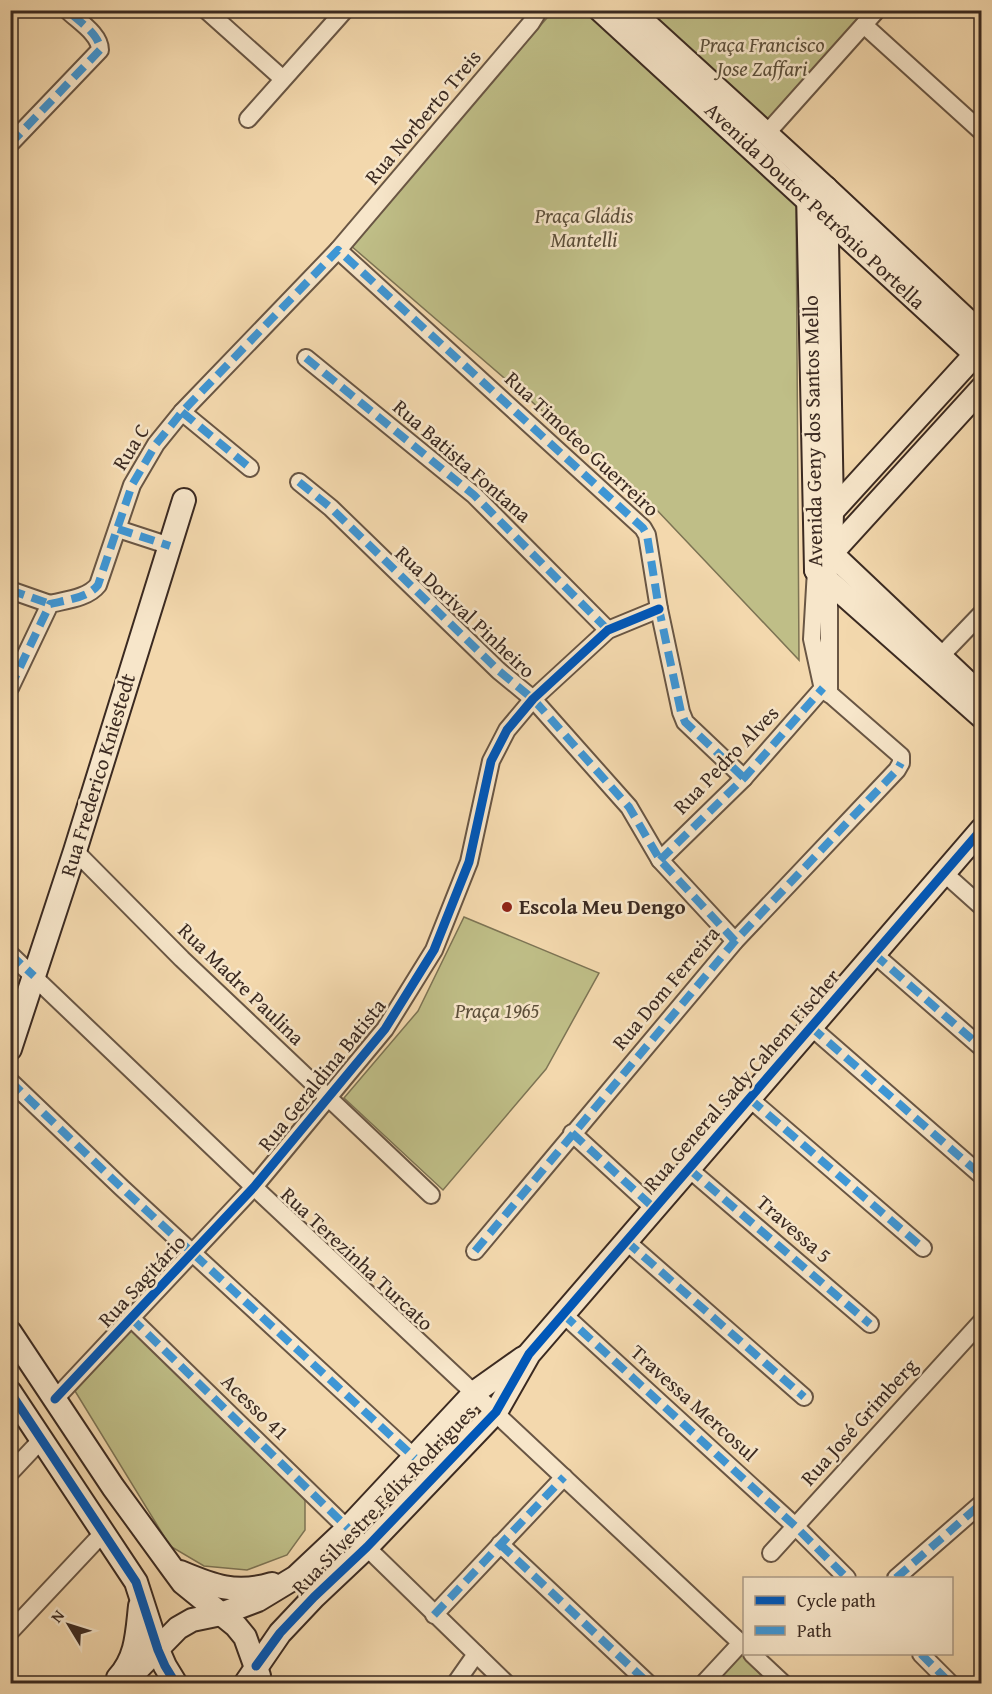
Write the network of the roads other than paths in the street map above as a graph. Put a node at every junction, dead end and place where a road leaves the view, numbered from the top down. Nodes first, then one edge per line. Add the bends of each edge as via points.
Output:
1 (67, 10) edge
2 (206, 10) edge
3 (345, 10) edge
4 (539, 10) edge
5 (600, 10) edge
6 (631, 10) edge
7 (877, 10) edge
8 (864, 25) junction
9 (283, 79) junction
10 (248, 119) dead end
11 (979, 125) edge
12 (766, 134) junction
13 (10, 144) edge
14 (817, 193) junction
15 (825, 215) junction
16 (338, 250) junction
17 (979, 345) edge
18 (306, 358) dead end
19 (981, 388) edge
20 (182, 412) junction
21 (250, 468) dead end
22 (299, 482) dead end
23 (184, 500) dead end
24 (832, 511) junction
25 (118, 529) junction
26 (816, 530) junction
27 (170, 546) junction
28 (831, 554) junction
29 (823, 576) junction
30 (10, 590) edge
31 (50, 604) junction
32 (659, 609) junction
33 (981, 613) edge
34 (608, 630) junction
35 (934, 663) junction
36 (10, 688) edge
37 (826, 691) junction
38 (981, 696) edge
39 (533, 699) junction
40 (981, 717) edge
41 (744, 778) junction
42 (981, 829) edge
43 (75, 851) junction
44 (660, 860) junction
45 (944, 873) junction
46 (981, 907) edge
47 (735, 941) junction
48 (10, 954) edge
49 (874, 954) junction
50 (34, 976) junction
51 (811, 1027) junction
52 (981, 1048) edge
53 (10, 1049) edge
54 (10, 1081) edge
55 (328, 1098) junction
56 (750, 1098) junction
57 (572, 1133) junction
58 (689, 1169) junction
59 (981, 1176) edge
60 (254, 1187) junction
61 (431, 1195) dead end
62 (655, 1209) junction
63 (626, 1241) junction
64 (923, 1248) dead end
65 (474, 1251) dead end
66 (193, 1253) junction
67 (563, 1314) junction
68 (131, 1318) junction
69 (981, 1321) edge
70 (870, 1324) dead end
71 (10, 1332) edge
72 (529, 1354) junction
73 (10, 1392) edge
74 (475, 1392) junction
75 (804, 1397) dead end
76 (55, 1399) junction
77 (496, 1412) junction
78 (42, 1439) junction
79 (415, 1458) junction
80 (10, 1473) edge
81 (564, 1477) junction
82 (981, 1503) edge
83 (795, 1526) junction
84 (348, 1528) junction
85 (103, 1533) junction
86 (500, 1544) junction
87 (367, 1547) junction
88 (771, 1553) dead end
89 (172, 1568) junction
90 (296, 1577) junction
91 (846, 1577) edge
92 (897, 1577) edge
93 (141, 1595) junction
94 (221, 1614) junction
95 (435, 1615) junction
96 (10, 1632) edge
97 (743, 1644) edge
98 (158, 1650) junction
99 (743, 1650) edge
100 (476, 1654) junction
101 (754, 1655) edge
102 (923, 1655) edge
103 (254, 1678) edge
104 (115, 1683) edge
105 (176, 1683) edge
106 (455, 1683) edge
107 (507, 1683) edge
108 (649, 1683) edge
109 (703, 1683) edge
110 (784, 1683) edge
111 (951, 1683) edge

1 - 13 street via 100,44 100,50
2 - 9 street
3 - 9 street
4 - 16 street, Rua Norberto Treis
5 - 14 street, Avenida Doutor Petrônio Portella
6 - 12 street, Avenida Doutor Petrônio Portella
7 - 8 street
8 - 11 street
8 - 12 street
9 - 10 street
12 - 14 street, Avenida Doutor Petrônio Portella via 809,172
14 - 15 street, Avenida Geny dos Santos Mello
14 - 17 street, Avenida Doutor Petrônio Portella
14 - 26 street, Avenida Geny dos Santos Mello
15 - 17 street, Avenida Doutor Petrônio Portella
15 - 24 street, Avenida Geny dos Santos Mello
16 - 20 street, Rua C
16 - 32 street, Rua Timoteo Guerreiro via 643,528
17 - 24 street
18 - 34 street, Rua Batista Fontana via 474,495
19 - 28 street
20 - 21 street
20 - 25 street, Rua C via 156,444 132,485
22 - 39 street, Rua Dorival Pinheiro
23 - 27 street, Rua Frederico Kniestedt
24 - 26 street
24 - 28 street, Avenida Geny dos Santos Mello
25 - 27 street
25 - 31 street, Rua C via 93,591
26 - 29 street, Avenida Geny dos Santos Mello
27 - 43 street, Rua Frederico Kniestedt
28 - 29 street
28 - 35 street
29 - 35 street
29 - 37 street, Avenida Geny dos Santos Mello via 812,639
30 - 31 street
31 - 36 street
32 - 34 street, Rua Geraldina Batista
32 - 41 street, Rua Timoteo Guerreiro via 685,722
33 - 35 street
34 - 39 street, Rua Geraldina Batista
35 - 38 street
35 - 40 street
37 - 41 street, Rua Pedro Alves
37 - 47 street, Rua Dom Ferreira via 901,756 901,763
39 - 44 street, Rua Dorival Pinheiro via 629,807
39 - 55 street, Rua Geraldina Batista via 507,730 491,761 468,862 434,950 385,1029
41 - 44 street, Rua Pedro Alves
42 - 45 street, Rua General Sady Cahem Fischer
43 - 50 street, Rua Frederico Kniestedt
43 - 55 street, Rua Madre Paulina
44 - 47 street, Rua Dorival Pinheiro
45 - 46 street
45 - 49 street, Rua General Sady Cahem Fischer
47 - 57 street, Rua Dom Ferreira
48 - 50 street, Rua Terezinha Turcato
49 - 51 street, Rua General Sady Cahem Fischer
49 - 52 street
50 - 53 street, Rua Frederico Kniestedt
50 - 60 street, Rua Terezinha Turcato
51 - 56 street, Rua General Sady Cahem Fischer
51 - 59 street
54 - 66 street
55 - 60 street, Rua Geraldina Batista
55 - 61 street, Rua Madre Paulina
56 - 58 street, Rua General Sady Cahem Fischer
56 - 64 street
57 - 62 street
57 - 65 street, Rua Dom Ferreira
58 - 62 street, Rua General Sady Cahem Fischer
58 - 70 street, Travessa 5
60 - 66 street, Rua Sagitário
60 - 74 street, Rua Terezinha Turcato
62 - 63 street, Rua General Sady Cahem Fischer
63 - 67 street, Rua General Sady Cahem Fischer
63 - 75 street
66 - 68 street, Rua Sagitário
66 - 79 street
67 - 72 street, Rua General Sady Cahem Fischer
67 - 83 street, Travessa Mercosul
68 - 76 street, Rua Sagitário
68 - 84 street, Acesso 41
69 - 83 street, Rua José Grimberg
71 - 76 street
72 - 74 street, Rua Silvestre Félix Rodrigues
72 - 77 street, Rua Silvestre Félix Rodrigues
73 - 78 street
74 - 77 street, Rua Terezinha Turcato
74 - 79 street, Rua Silvestre Félix Rodrigues
76 - 89 street
77 - 81 street, Rua Terezinha Turcato
77 - 87 street, Rua Silvestre Félix Rodrigues
78 - 80 street
78 - 85 street
79 - 84 street, Rua Silvestre Félix Rodrigues
81 - 86 street
81 - 97 street, Rua Terezinha Turcato
82 - 92 street
83 - 88 street, Rua José Grimberg
83 - 91 street, Travessa Mercosul
84 - 87 street, Acesso 41
84 - 90 street, Rua Silvestre Félix Rodrigues
85 - 93 street
85 - 96 street
86 - 95 street
86 - 108 street
87 - 95 street, Acesso 41
87 - 103 street, Rua Silvestre Félix Rodrigues via 280,1633
89 - 90 street via 211,1586 251,1590
89 - 94 street via 183,1583
90 - 94 street, Rua Silvestre Félix Rodrigues via 258,1600
93 - 98 street
93 - 104 street via 134,1650
94 - 98 street, Rua Silvestre Félix Rodrigues via 192,1620 178,1628
94 - 103 street via 245,1637
95 - 100 street, Acesso 41
98 - 104 street, Rua Silvestre Félix Rodrigues via 131,1676
98 - 105 street
99 - 109 street
100 - 106 street
100 - 107 street, Acesso 41
101 - 110 street, Rua Terezinha Turcato
102 - 111 street

